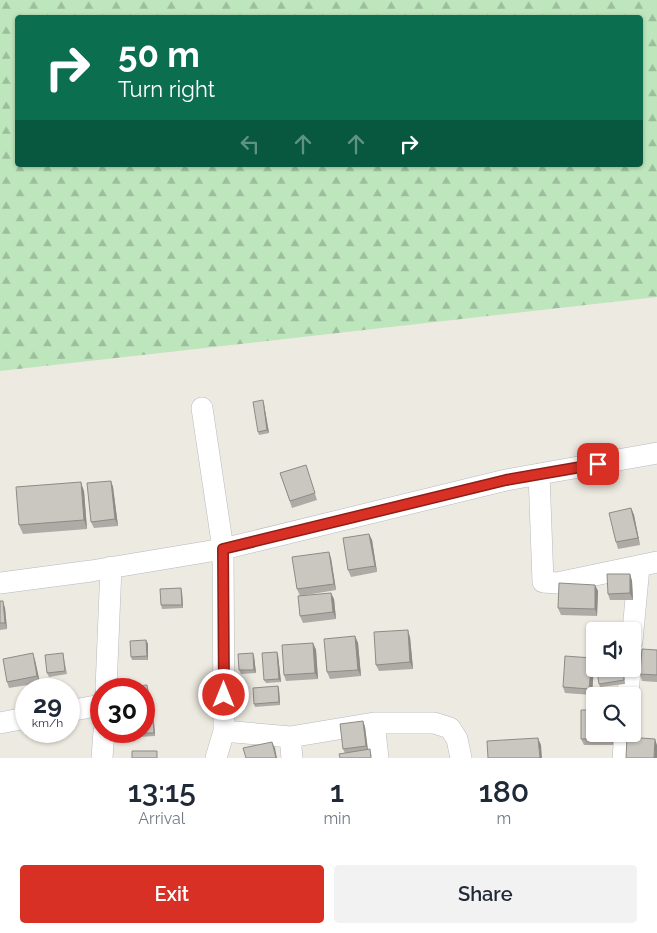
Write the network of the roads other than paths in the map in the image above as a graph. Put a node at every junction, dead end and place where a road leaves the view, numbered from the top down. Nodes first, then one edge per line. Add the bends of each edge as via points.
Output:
1 (202, 408) dead end
2 (657, 453) edge
3 (539, 474) junction
4 (223, 549) junction
5 (648, 565) edge
6 (111, 567) junction
7 (0, 583) edge
8 (636, 622) edge
9 (106, 678) edge
10 (15, 720) edge
11 (0, 723) edge
12 (374, 723) junction
13 (224, 731) junction
14 (290, 737) junction
15 (624, 742) edge
16 (103, 743) edge
17 (102, 758) edge
18 (216, 758) edge
19 (292, 758) edge
20 (378, 758) edge
21 (461, 758) edge
22 (623, 758) edge

1 - 4 street
2 - 3 street
3 - 4 street
3 - 5 street via 544,582 557,583
4 - 6 street
4 - 13 street
5 - 8 street
6 - 7 street
6 - 9 street
10 - 11 street
12 - 14 street
12 - 20 street
12 - 21 street via 434,723 450,728
13 - 14 street
13 - 18 street
14 - 19 street
15 - 22 street
16 - 17 street

